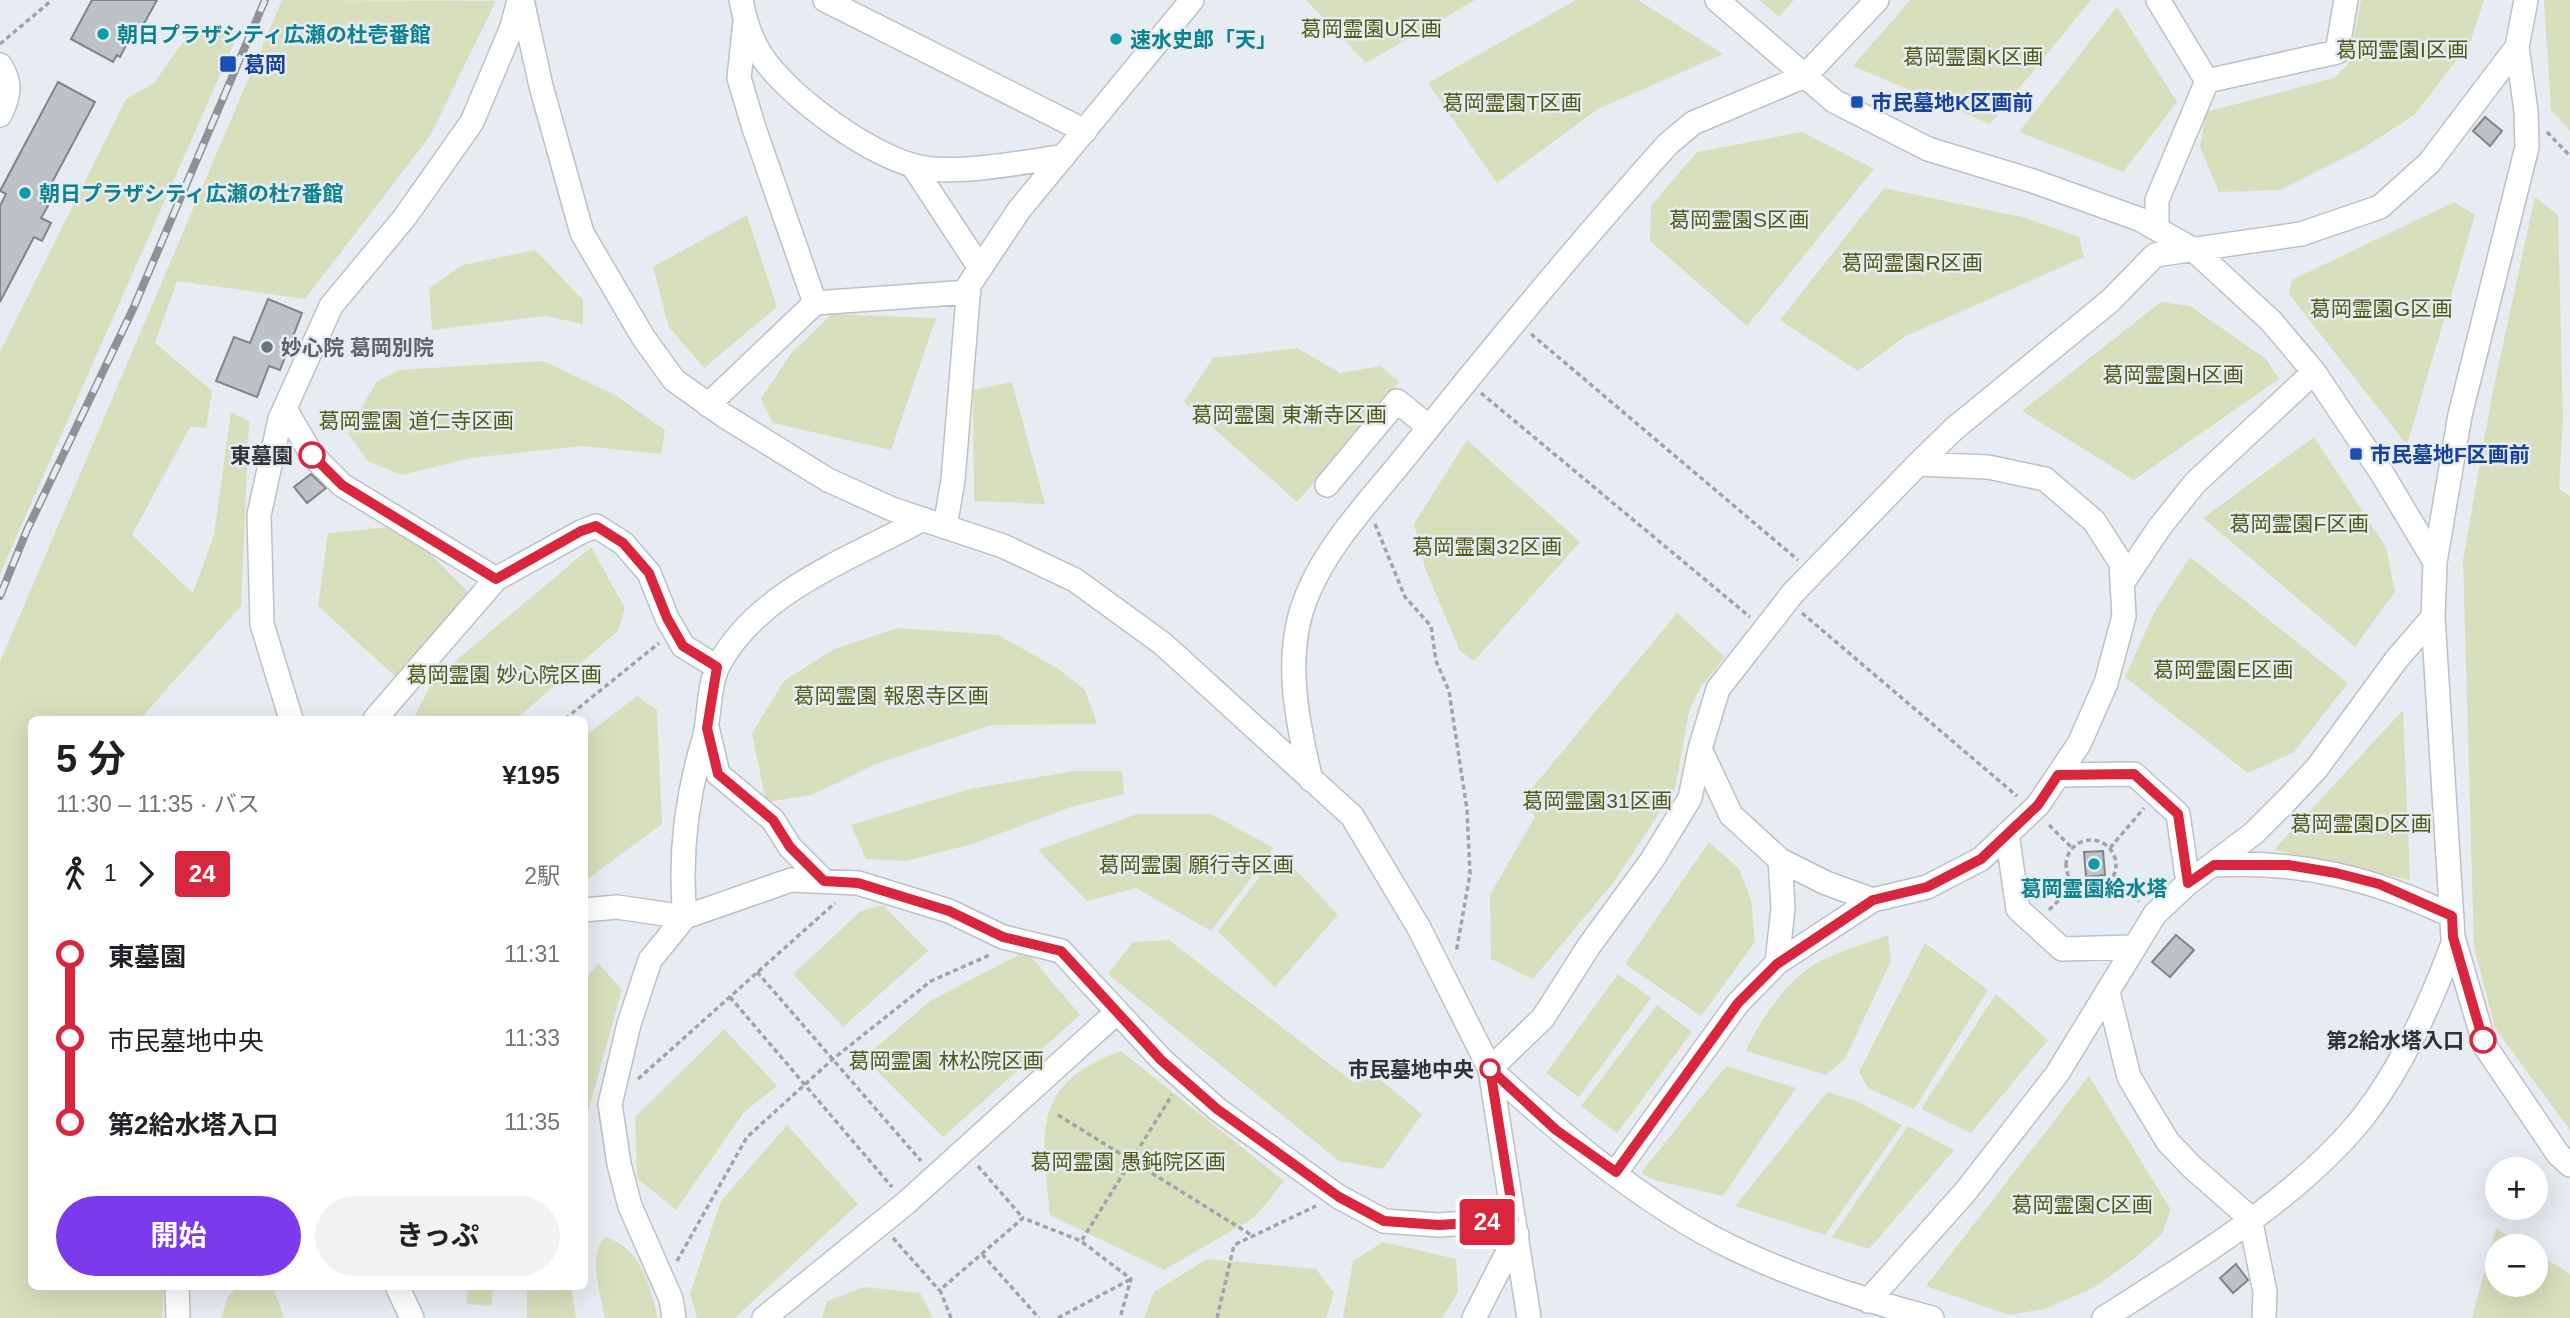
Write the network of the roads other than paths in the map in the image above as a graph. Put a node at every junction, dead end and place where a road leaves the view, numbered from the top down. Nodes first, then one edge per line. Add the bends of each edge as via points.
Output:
1 (520, 0) edge
2 (825, 0) edge
3 (1192, 0) edge
4 (1717, 0) edge
5 (1877, 0) edge
6 (2158, 0) edge
7 (2346, 0) edge
8 (2526, 0) edge
9 (743, 9) edge
10 (2517, 47) junction
11 (0, 65) edge
12 (1805, 76) junction
13 (2207, 81) junction
14 (0, 115) edge
15 (1085, 131) junction
16 (1064, 156) junction
17 (913, 166) junction
18 (2157, 229) junction
19 (2194, 250) junction
20 (980, 268) junction
21 (969, 292) junction
22 (815, 303) junction
23 (2314, 372) junction
24 (708, 405) junction
25 (285, 409) junction
26 (1429, 427) junction
27 (1918, 464) junction
28 (1327, 485) dead end
29 (923, 519) junction
30 (945, 527) junction
31 (2435, 562) junction
32 (496, 579) junction
33 (2123, 583) junction
34 (2433, 617) junction
35 (717, 667) junction
36 (290, 716) edge
37 (378, 716) edge
38 (707, 728) junction
39 (1700, 749) junction
40 (2058, 775) junction
41 (1311, 780) junction
42 (2007, 834) junction
43 (1780, 860) junction
44 (2214, 865) junction
45 (824, 881) junction
46 (2188, 883) junction
47 (1873, 900) junction
48 (588, 910) edge
49 (2452, 916) junction
50 (684, 917) junction
51 (2454, 942) junction
52 (2132, 947) junction
53 (1777, 964) junction
54 (2108, 992) junction
55 (1117, 1012) junction
56 (1490, 1069) junction
57 (2570, 1165) edge
58 (1616, 1172) junction
59 (2250, 1218) junction
60 (1516, 1227) junction
61 (177, 1290) edge
62 (399, 1290) edge
63 (1868, 1300) junction
64 (178, 1318) edge
65 (412, 1318) edge
66 (674, 1318) edge
67 (764, 1318) edge
68 (1474, 1318) edge
69 (1529, 1318) edge
70 (1932, 1318) edge
71 (2104, 1318) edge
72 (2264, 1318) edge

1 - 24 street via 582,233 674,380
1 - 25 street via 471,122 405,217 331,306
2 - 15 street
3 - 15 street
4 - 12 street
5 - 12 street
6 - 13 street
7 - 13 street via 2337,52
8 - 10 street
9 - 17 street via 760,55 805,104 894,161
9 - 22 street via 739,78
10 - 19 street via 2429,163 2380,207 2301,234
10 - 31 street via 2527,147 2460,415
11 - 14 street via 9,93
12 - 18 street via 1834,101 1928,149 2033,181
12 - 26 street via 1693,123 1668,144
13 - 18 street via 2157,200
15 - 16 street
16 - 17 street via 999,165
16 - 20 street via 1019,210
17 - 20 street
18 - 19 street
19 - 23 street via 2271,321
19 - 27 street via 2155,255 2110,301
20 - 21 street
21 - 22 street
21 - 30 street
22 - 24 street
23 - 31 street
23 - 33 street via 2195,483
24 - 29 street via 828,481
25 - 32 street via 312,455 342,485
25 - 36 street via 259,515 262,624
26 - 28 street via 1397,401
26 - 41 street via 1325,562 1306,597 1297,627 1296,707
27 - 33 street via 1987,467 2045,479 2094,521 2121,563
27 - 39 street via 1788,600 1718,689
29 - 30 street
29 - 35 street via 827,568 789,593 755,620
30 - 41 street via 1003,546 1075,580 1163,644
31 - 34 street
32 - 35 street via 596,526 623,543 649,573 683,646
32 - 37 street
33 - 40 street via 2124,616 2106,683 2079,744
34 - 44 street via 2317,768 2255,833
34 - 49 street
35 - 38 street
38 - 45 street via 718,774 773,820 790,847
38 - 50 street via 690,785 682,842
39 - 43 street via 1731,815
39 - 56 street via 1690,798 1652,860 1543,1018
40 - 42 street via 2039,816
40 - 46 street via 2134,774 2178,814
41 - 56 street via 1352,816 1419,928
42 - 47 street via 1981,859 1927,887
42 - 52 street via 2018,909 2055,943 2062,949
43 - 47 street
43 - 53 street via 1783,908
44 - 46 street
44 - 49 street via 2288,865 2336,873 2379,884
45 - 50 street via 792,880
45 - 55 street via 858,883 949,911 1003,937 1061,951
46 - 52 street via 2155,914
47 - 53 street
48 - 50 street via 617,907
49 - 51 street
50 - 66 street via 650,960 610,1104 630,1206
51 - 57 street via 2485,1046
51 - 59 street via 2412,1037 2364,1115 2304,1178
52 - 54 street
53 - 58 street via 1738,1003
54 - 59 street via 2129,1077 2168,1142
54 - 63 street via 2057,1074 2011,1135
55 - 60 street via 1217,1109 1339,1197 1384,1221
55 - 67 street via 906,1203
56 - 58 street via 1556,1130
56 - 60 street
58 - 63 street via 1678,1217 1730,1247
59 - 71 street
59 - 72 street via 2265,1292
60 - 68 street
60 - 69 street
61 - 64 street
62 - 65 street
63 - 70 street

